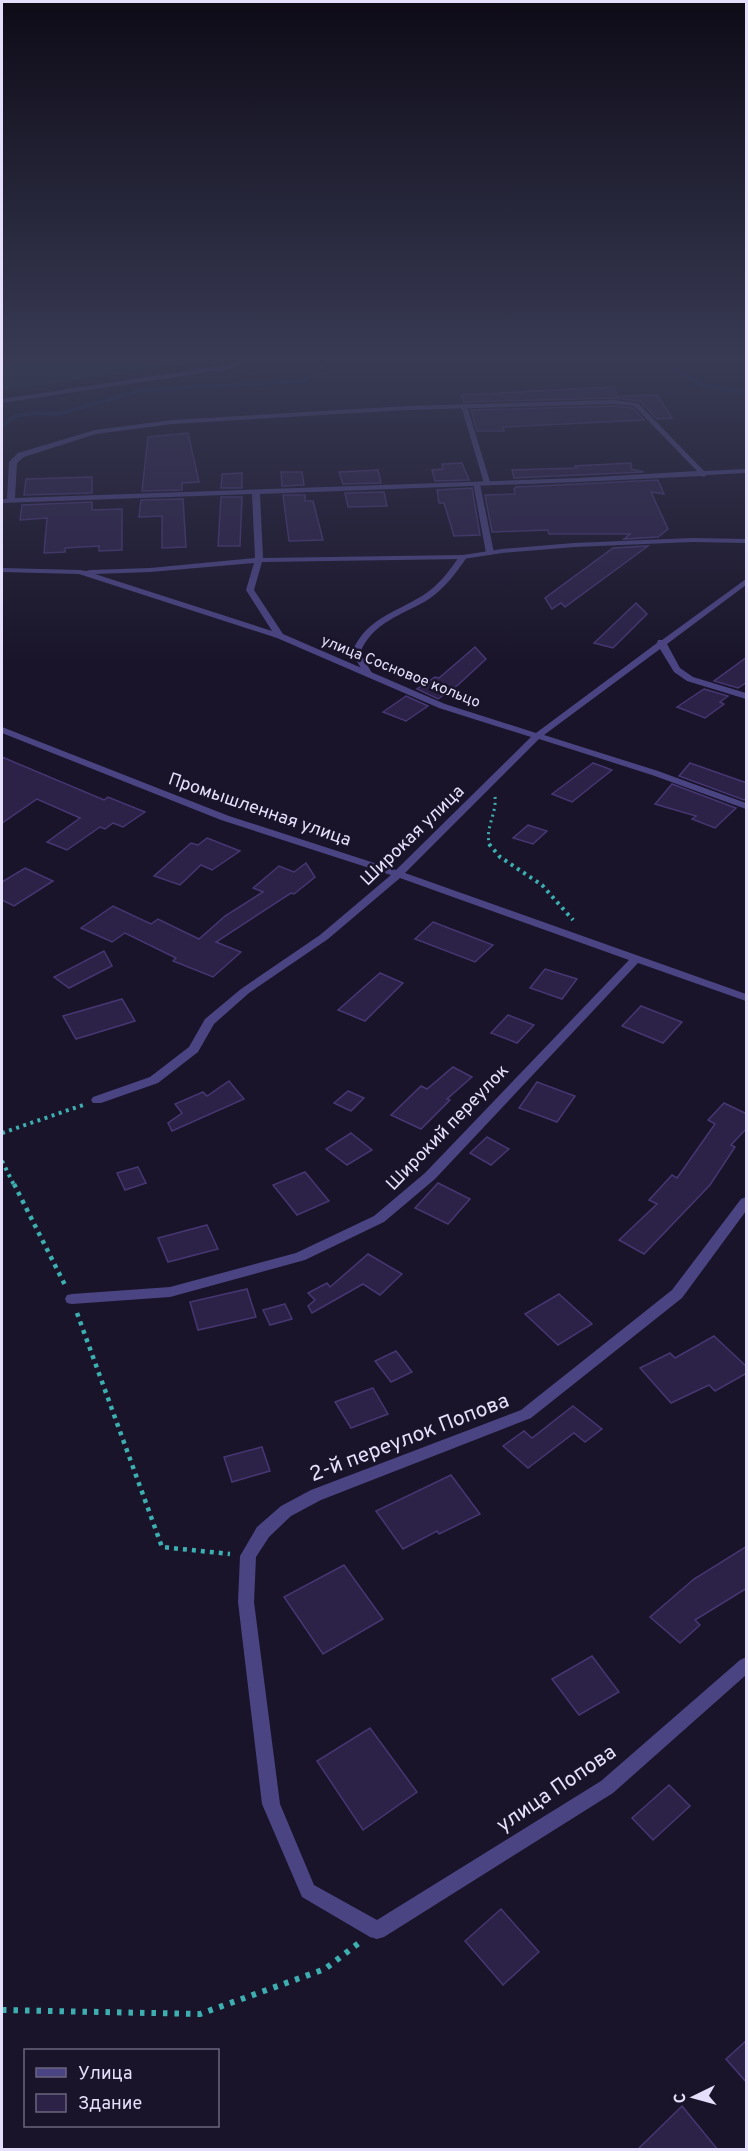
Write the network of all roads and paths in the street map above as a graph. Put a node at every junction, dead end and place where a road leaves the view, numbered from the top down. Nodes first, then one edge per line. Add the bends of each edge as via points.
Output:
1 (14, 461) edge
2 (481, 461) edge
3 (691, 461) edge
4 (747, 471) edge
5 (714, 474) junction
6 (704, 475) junction
7 (747, 478) edge
8 (488, 483) junction
9 (476, 484) junction
10 (256, 491) junction
11 (11, 500) junction
12 (2, 501) edge
13 (747, 541) edge
14 (490, 553) junction
15 (463, 557) junction
16 (259, 560) junction
17 (2, 570) edge
18 (80, 572) junction
19 (747, 580) edge
20 (732, 592) junction
21 (747, 597) edge
22 (280, 636) junction
23 (661, 642) junction
24 (368, 673) junction
25 (747, 696) edge
26 (2, 730) edge
27 (536, 737) junction
28 (486, 786) junction
29 (747, 806) edge
30 (398, 874) junction
31 (594, 943) junction
32 (637, 958) junction
33 (747, 998) edge
34 (97, 1100) joint
35 (2, 1133) edge
36 (2, 1161) edge
37 (747, 1202) edge
38 (72, 1299) junction
39 (248, 1556) junction
40 (747, 1665) edge
41 (378, 1930) junction
42 (2, 2010) edge

1 - 11 street
2 - 8 street
3 - 6 street
4 - 5 street
5 - 6 street
5 - 7 street
6 - 8 street
8 - 9 street
9 - 10 street
9 - 14 street
10 - 11 street
10 - 16 street
11 - 12 street
13 - 14 street, улица Сосновое кольцо via 574,545
14 - 15 street, улица Сосновое кольцо
15 - 16 street, улица Сосновое кольцо
15 - 24 street via 434,591 368,631 358,643 356,653
16 - 18 street, улица Сосновое кольцо
16 - 22 street via 250,590
17 - 18 street, улица Сосновое кольцо
18 - 22 street, улица Сосновое кольцо
19 - 20 street, Широкая улица
20 - 21 street
20 - 23 street, Широкая улица
22 - 24 street, улица Сосновое кольцо
23 - 25 street via 677,670 690,679
23 - 27 street, Широкая улица
24 - 27 street, улица Сосновое кольцо via 442,706
26 - 30 street, Промышленная улица via 225,818
27 - 28 street, Широкая улица
27 - 29 street, улица Сосновое кольцо
28 - 30 street, Широкая улица
28 - 31 path via 496,799 496,814 487,836 490,846 541,884
30 - 31 street, Промышленная улица
30 - 34 street, Широкая улица via 324,937 245,991 209,1022 194,1049 154,1080
31 - 32 street, Промышленная улица
32 - 33 street, Промышленная улица
32 - 38 street, Широкий переулок via 430,1176 379,1219 300,1257 170,1292
34 - 35 path
36 - 38 path
37 - 39 street, 2-й переулок Попова via 677,1294 526,1414 316,1495 286,1511 263,1532
38 - 39 path via 162,1546
39 - 41 street via 246,1602 271,1804 308,1891
40 - 41 street, улица Попова via 607,1787
41 - 42 path via 325,1969 200,2014

